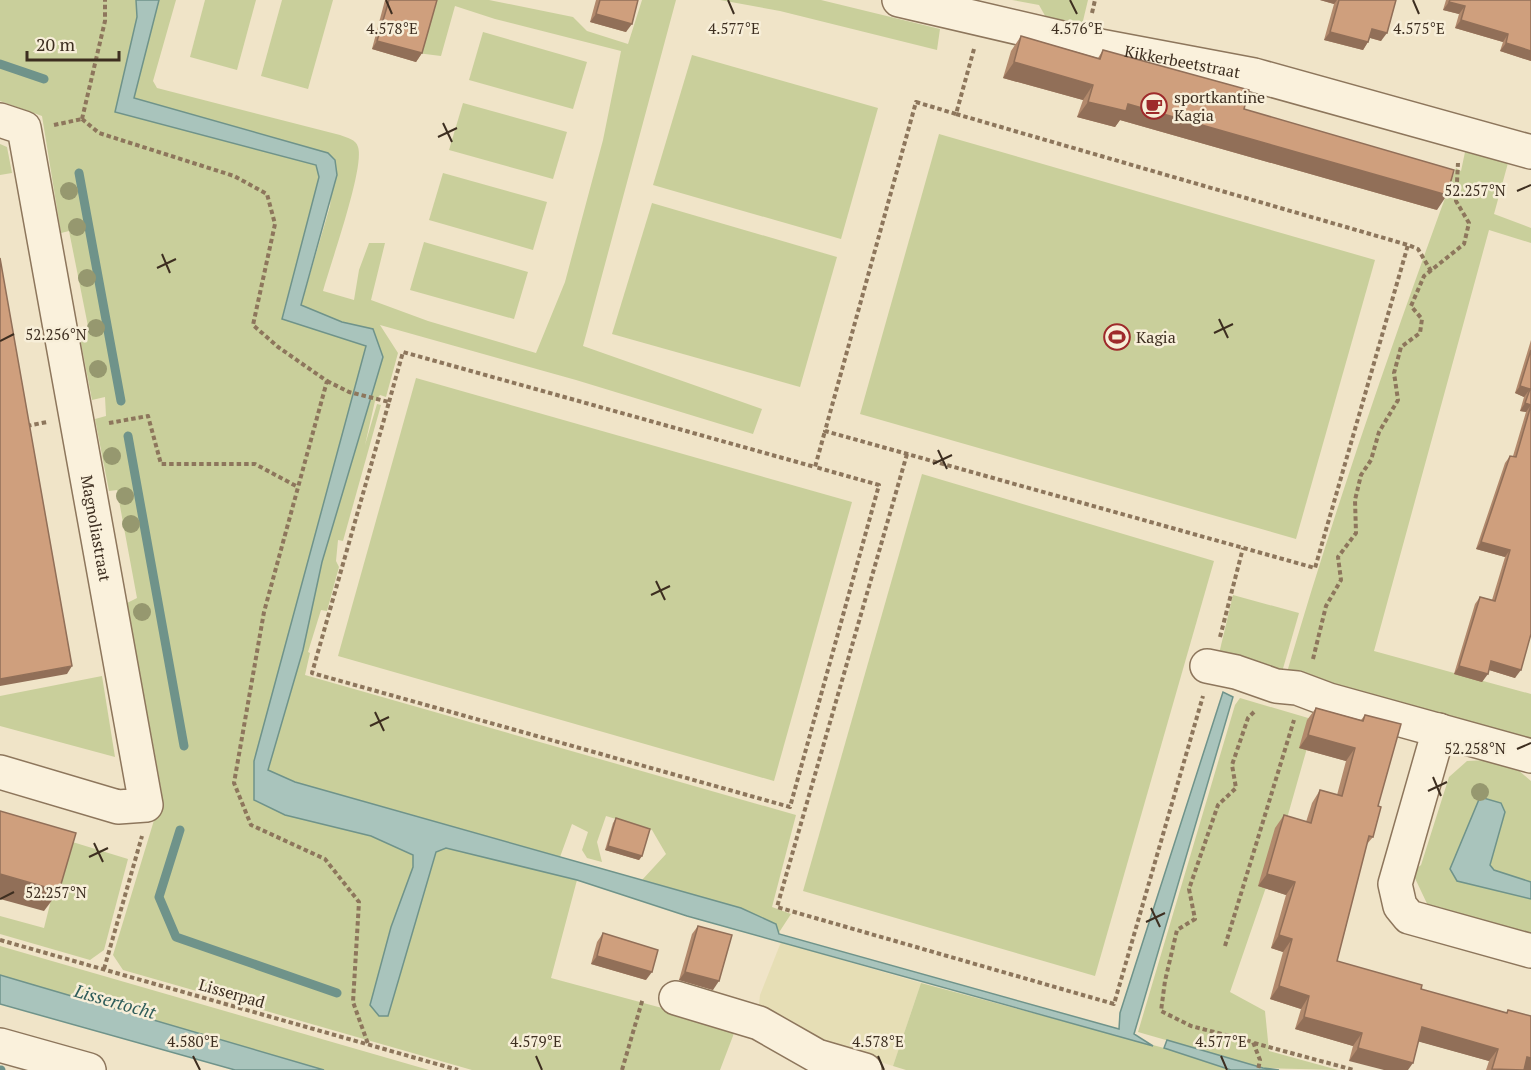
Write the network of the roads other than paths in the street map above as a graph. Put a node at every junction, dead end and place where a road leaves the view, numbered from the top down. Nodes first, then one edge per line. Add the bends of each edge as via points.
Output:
1 (899, 0) edge
2 (0, 120) edge
3 (1531, 152) edge
4 (1210, 666) road end
5 (1439, 730) junction
6 (1531, 756) edge
7 (0, 772) edge
8 (1531, 951) edge
9 (660, 995) road end
10 (0, 1045) edge
11 (89, 1070) edge
12 (865, 1070) edge

1 - 3 street, Kikkerbeetstraat via 1084,43 1254,75
2 - 7 street, Magnoliastraat via 24,128 146,805 118,807
4 - 5 street
5 - 6 street
5 - 8 street via 1395,884 1400,906 1409,917
9 - 12 street via 759,1023 817,1056
10 - 11 street

